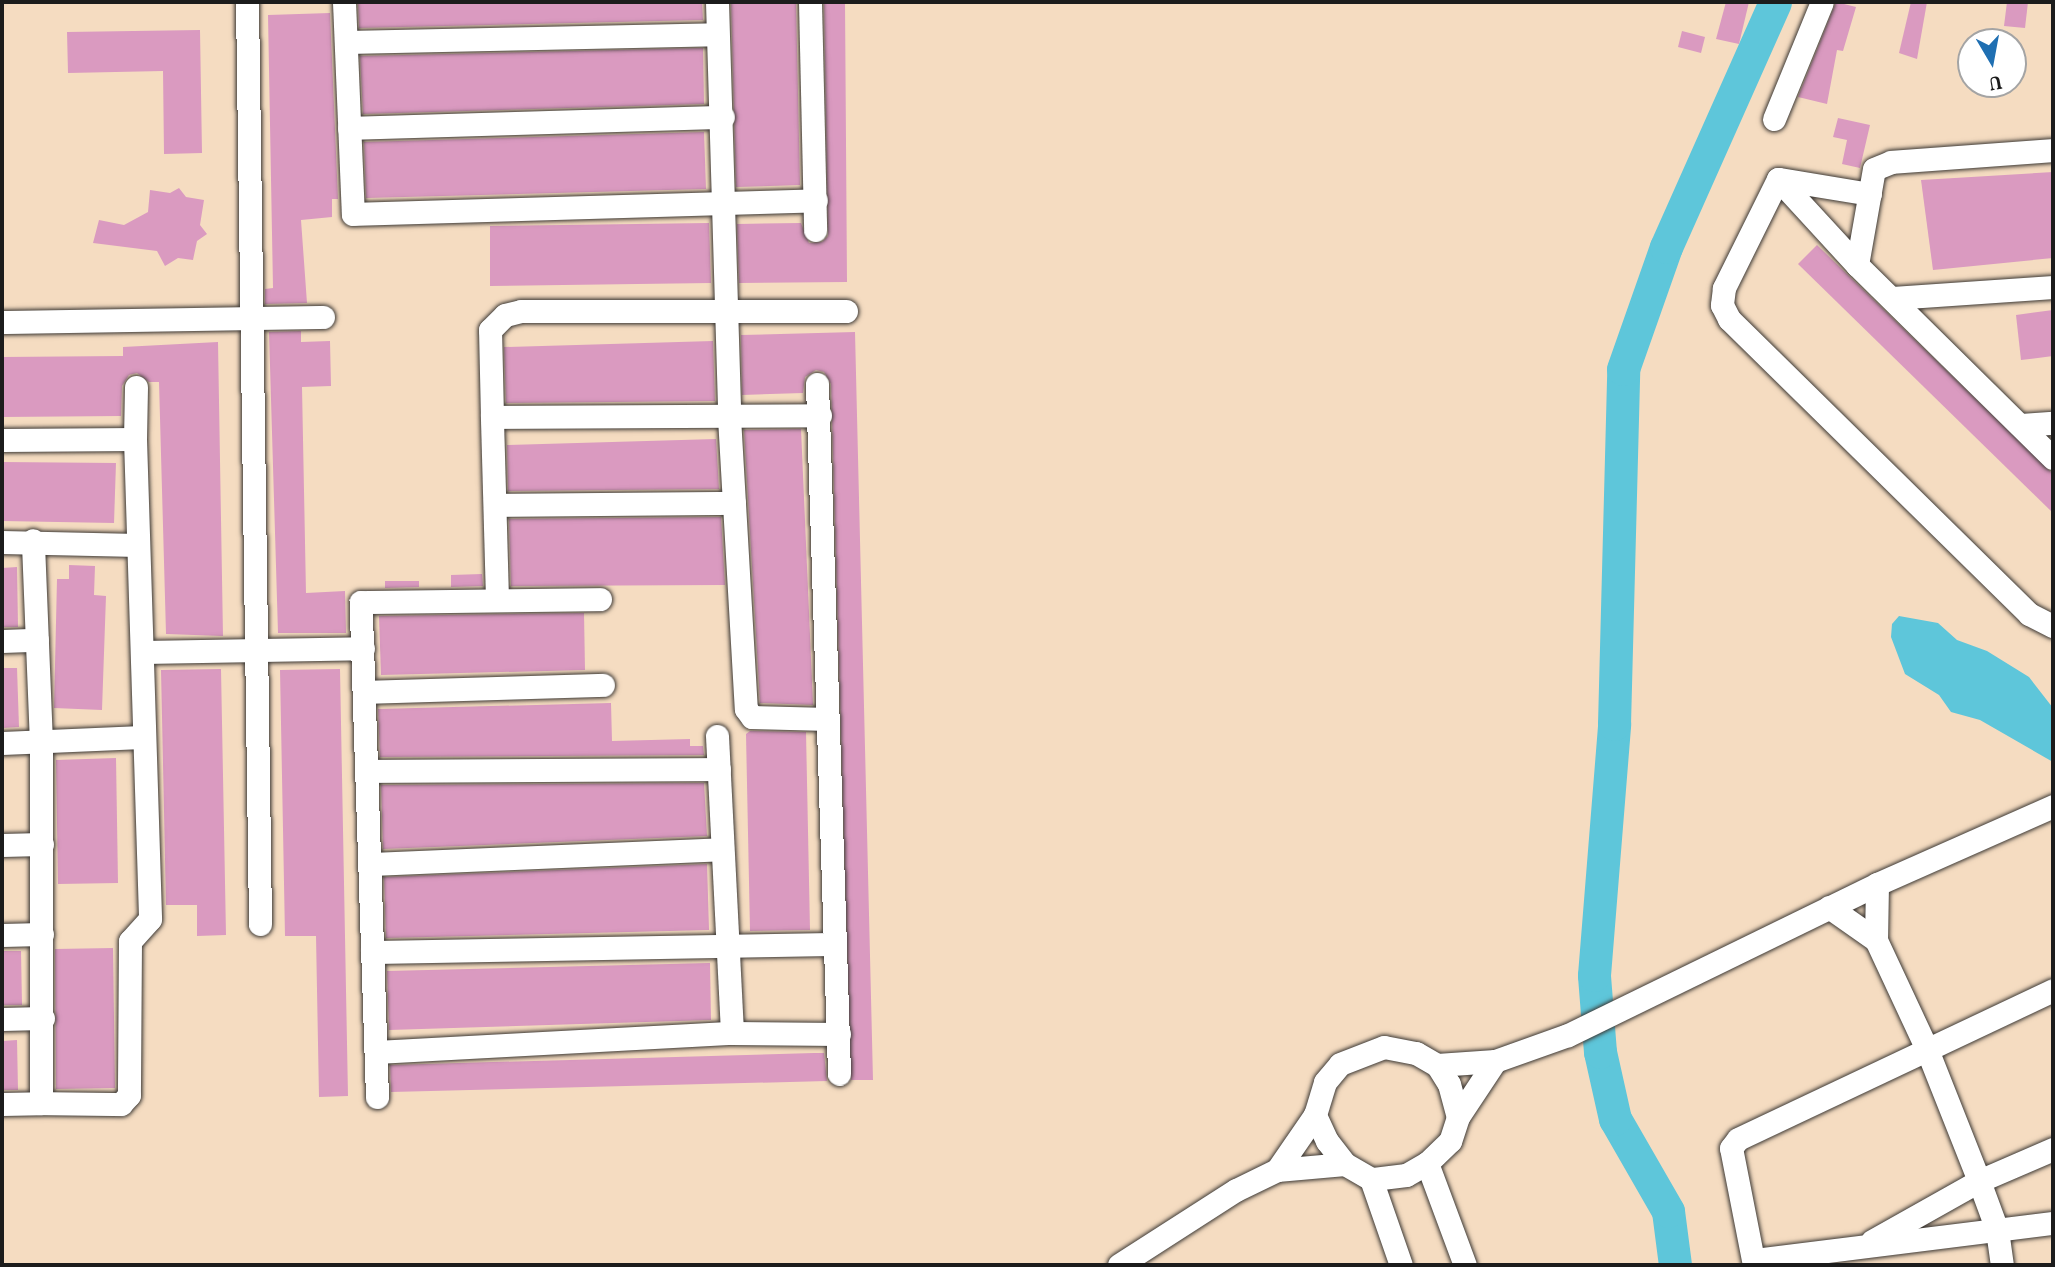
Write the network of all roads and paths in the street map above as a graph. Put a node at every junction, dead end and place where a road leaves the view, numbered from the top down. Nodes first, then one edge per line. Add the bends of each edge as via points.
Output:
1 (247, 2) edge
2 (344, 2) edge
3 (717, 2) edge
4 (810, 2) edge
5 (1822, 2) edge
6 (717, 34) junction
7 (346, 42) junction
8 (723, 117) junction
9 (1774, 119) dead end
10 (349, 128) junction
11 (2053, 150) edge
12 (1778, 179) junction
13 (1870, 194) junction
14 (725, 200) junction
15 (816, 201) junction
16 (815, 230) dead end
17 (1857, 265) junction
18 (2053, 287) edge
19 (1893, 298) junction
20 (728, 310) junction
21 (846, 311) dead end
22 (248, 315) junction
23 (323, 317) dead end
24 (2, 322) edge
25 (817, 384) dead end
26 (136, 387) dead end
27 (820, 415) junction
28 (492, 417) junction
29 (729, 417) junction
30 (2053, 423) edge
31 (2021, 425) junction
32 (135, 439) junction
33 (2, 440) edge
34 (2053, 458) edge
35 (734, 503) junction
36 (496, 505) junction
37 (33, 540) junction
38 (2, 541) edge
39 (138, 545) junction
40 (497, 599) junction
41 (600, 599) dead end
42 (2053, 626) edge
43 (37, 640) junction
44 (2, 641) edge
45 (363, 648) junction
46 (260, 649) junction
47 (144, 652) junction
48 (603, 685) dead end
49 (365, 692) junction
50 (827, 719) junction
51 (717, 736) dead end
52 (142, 737) junction
53 (2, 743) edge
54 (41, 743) junction
55 (719, 769) junction
56 (366, 771) junction
57 (2053, 806) edge
58 (42, 844) junction
59 (2, 845) edge
60 (722, 849) junction
61 (370, 864) junction
62 (1877, 884) junction
63 (1829, 907) junction
64 (260, 924) dead end
65 (2, 934) edge
66 (42, 934) junction
67 (1875, 940) junction
68 (724, 944) junction
69 (834, 944) junction
70 (372, 952) junction
71 (2053, 990) edge
72 (43, 1018) junction
73 (2, 1019) edge
74 (732, 1033) junction
75 (839, 1034) junction
76 (1926, 1047) junction
77 (376, 1052) junction
78 (1495, 1061) junction
79 (1437, 1065) junction
80 (839, 1074) dead end
81 (377, 1097) dead end
82 (41, 1103) junction
83 (2, 1104) edge
84 (1315, 1115) junction
85 (1458, 1117) junction
86 (2053, 1149) edge
87 (1427, 1163) junction
88 (1345, 1164) junction
89 (1277, 1170) junction
90 (1371, 1179) junction
91 (1979, 1181) junction
92 (2053, 1223) edge
93 (1997, 1230) junction
94 (1862, 1247) junction
95 (1755, 1263) edge
96 (1119, 1265) edge
97 (1401, 1265) edge
98 (1465, 1265) edge
99 (2002, 1265) edge

1 - 22 street
2 - 7 street
3 - 6 street
4 - 15 street
5 - 9 street
6 - 7 street
6 - 8 street
7 - 10 street
8 - 10 street
8 - 14 street
10 - 14 street via 350,209 356,215
11 - 13 street via 1891,162 1874,169
12 - 13 street
12 - 17 street
12 - 42 street via 1724,288 1722,305 1729,319 2029,614
13 - 17 street
14 - 15 street
14 - 20 street
15 - 16 street
17 - 19 street
18 - 19 street
19 - 31 street
20 - 21 street
20 - 28 street via 520,311 505,316 491,330
20 - 29 street
22 - 23 street
22 - 24 street
22 - 46 street
25 - 27 street
26 - 32 street
27 - 29 street
27 - 50 street
28 - 29 street
28 - 36 street
29 - 35 street
30 - 31 street
31 - 34 street
32 - 33 street
32 - 39 street
35 - 36 street
35 - 50 street via 746,709 752,718
36 - 40 street
37 - 38 street
37 - 39 street
37 - 43 street
39 - 47 street
40 - 41 street
40 - 45 street via 360,602
43 - 44 street
43 - 54 street
45 - 46 street
45 - 49 street
46 - 47 street
46 - 64 street
47 - 52 street
48 - 49 street
49 - 56 street
50 - 69 street
51 - 55 street
52 - 54 street
52 - 82 street via 150,919 130,940 128,1101
53 - 54 street
54 - 58 street
55 - 56 street
55 - 60 street
56 - 61 street
57 - 62 street
58 - 59 street
58 - 66 street
60 - 61 street
60 - 68 street
61 - 70 street
62 - 63 street
62 - 67 street
63 - 67 street
63 - 78 street via 1636,1005
65 - 66 street
66 - 72 street
67 - 76 street
68 - 69 street
68 - 70 street
68 - 74 street
69 - 75 street
70 - 77 street
71 - 76 street
72 - 73 street
72 - 82 street
74 - 75 street
74 - 77 street
75 - 80 street
76 - 91 street
76 - 95 street via 1738,1139 1731,1148
77 - 81 street
78 - 79 street
78 - 85 street
79 - 84 street via 1416,1053 1384,1047 1361,1053 1340,1064 1325,1082
79 - 85 street via 1449,1084
82 - 83 street
84 - 88 street
84 - 89 street
85 - 87 street via 1450,1141
86 - 91 street
87 - 90 street via 1406,1175
87 - 98 street
88 - 89 street
88 - 90 street
89 - 96 street via 1236,1190
90 - 97 street
91 - 93 street
91 - 94 street
92 - 93 street
93 - 94 street
93 - 99 street
94 - 95 street

